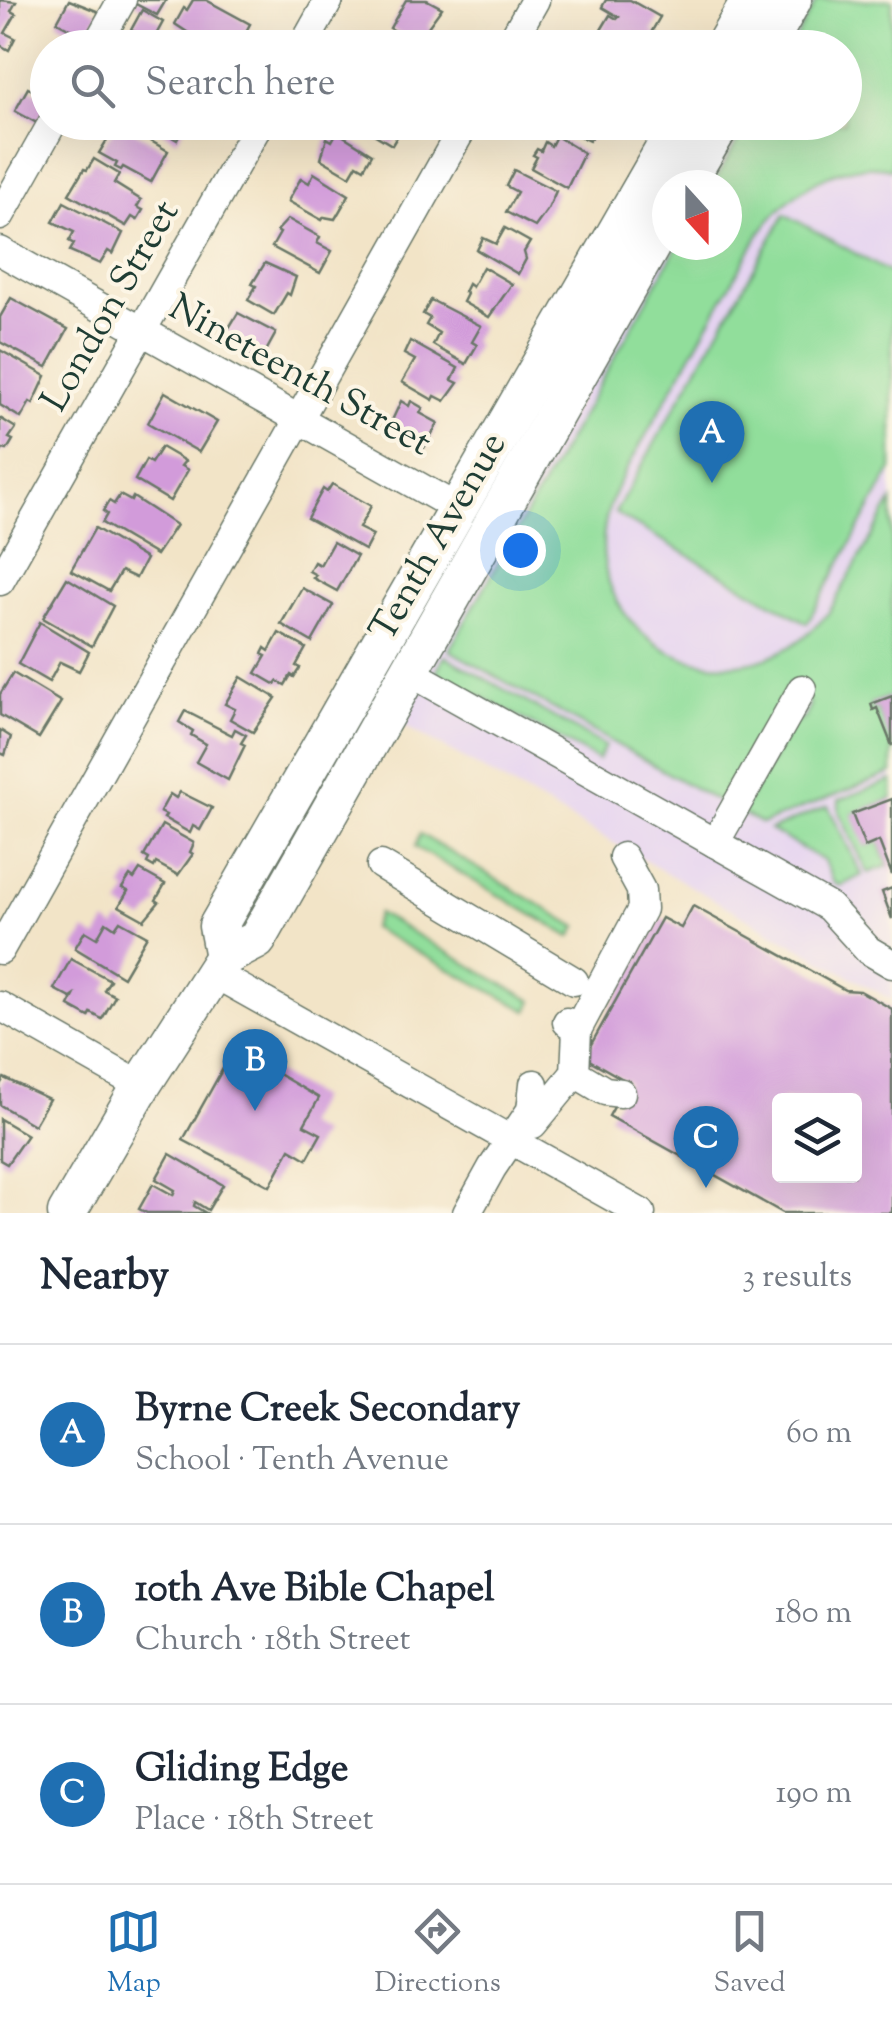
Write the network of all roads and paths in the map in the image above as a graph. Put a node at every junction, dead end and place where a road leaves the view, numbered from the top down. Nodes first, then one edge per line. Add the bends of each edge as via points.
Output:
1 (122, 0) edge
2 (330, 0) edge
3 (534, 0) edge
4 (750, 0) edge
5 (792, 0) edge
6 (106, 30) edge
7 (312, 30) edge
8 (518, 30) edge
9 (733, 30) edge
10 (775, 30) edge
11 (43, 140) edge
12 (250, 140) edge
13 (456, 140) edge
14 (670, 140) edge
15 (712, 140) edge
16 (695, 170) edge
17 (0, 216) edge
18 (652, 244) edge
19 (0, 252) edge
20 (142, 332) junction
21 (298, 420) junction
22 (456, 508) junction
23 (0, 581) edge
24 (410, 672) junction
25 (802, 689) dead end
26 (715, 843) junction
27 (623, 856) dead end
28 (381, 865) dead end
29 (0, 950) edge
30 (892, 964) edge
31 (220, 966) junction
32 (574, 980) dead end
33 (0, 1006) edge
34 (575, 1073) junction
35 (534, 1084) dead end
36 (140, 1086) junction
37 (610, 1101) dead end
38 (522, 1131) junction
39 (67, 1213) edge
40 (467, 1213) edge
41 (641, 1213) edge

1 - 6 street
2 - 7 street
3 - 8 street
4 - 9 main road
5 - 10 main road
11 - 17 street
12 - 20 street, London Street
13 - 21 street
14 - 22 main road, Tenth Avenue
15 - 16 main road
18 - 24 main road, Tenth Avenue
19 - 20 street, Nineteenth Street
20 - 21 street, Nineteenth Street
20 - 23 street, London Street
21 - 22 street, Nineteenth Street
21 - 29 street
22 - 31 main road, Tenth Avenue via 218,926
24 - 26 street
24 - 31 main road, Tenth Avenue via 258,940
25 - 26 street
26 - 30 street via 828,907 868,950
27 - 34 street via 641,890 642,909 572,1026
28 - 32 street
31 - 36 main road, Tenth Avenue
31 - 38 street
33 - 36 street
34 - 37 street
34 - 38 street
35 - 38 street
36 - 39 main road, Tenth Avenue
38 - 40 street
38 - 41 street

